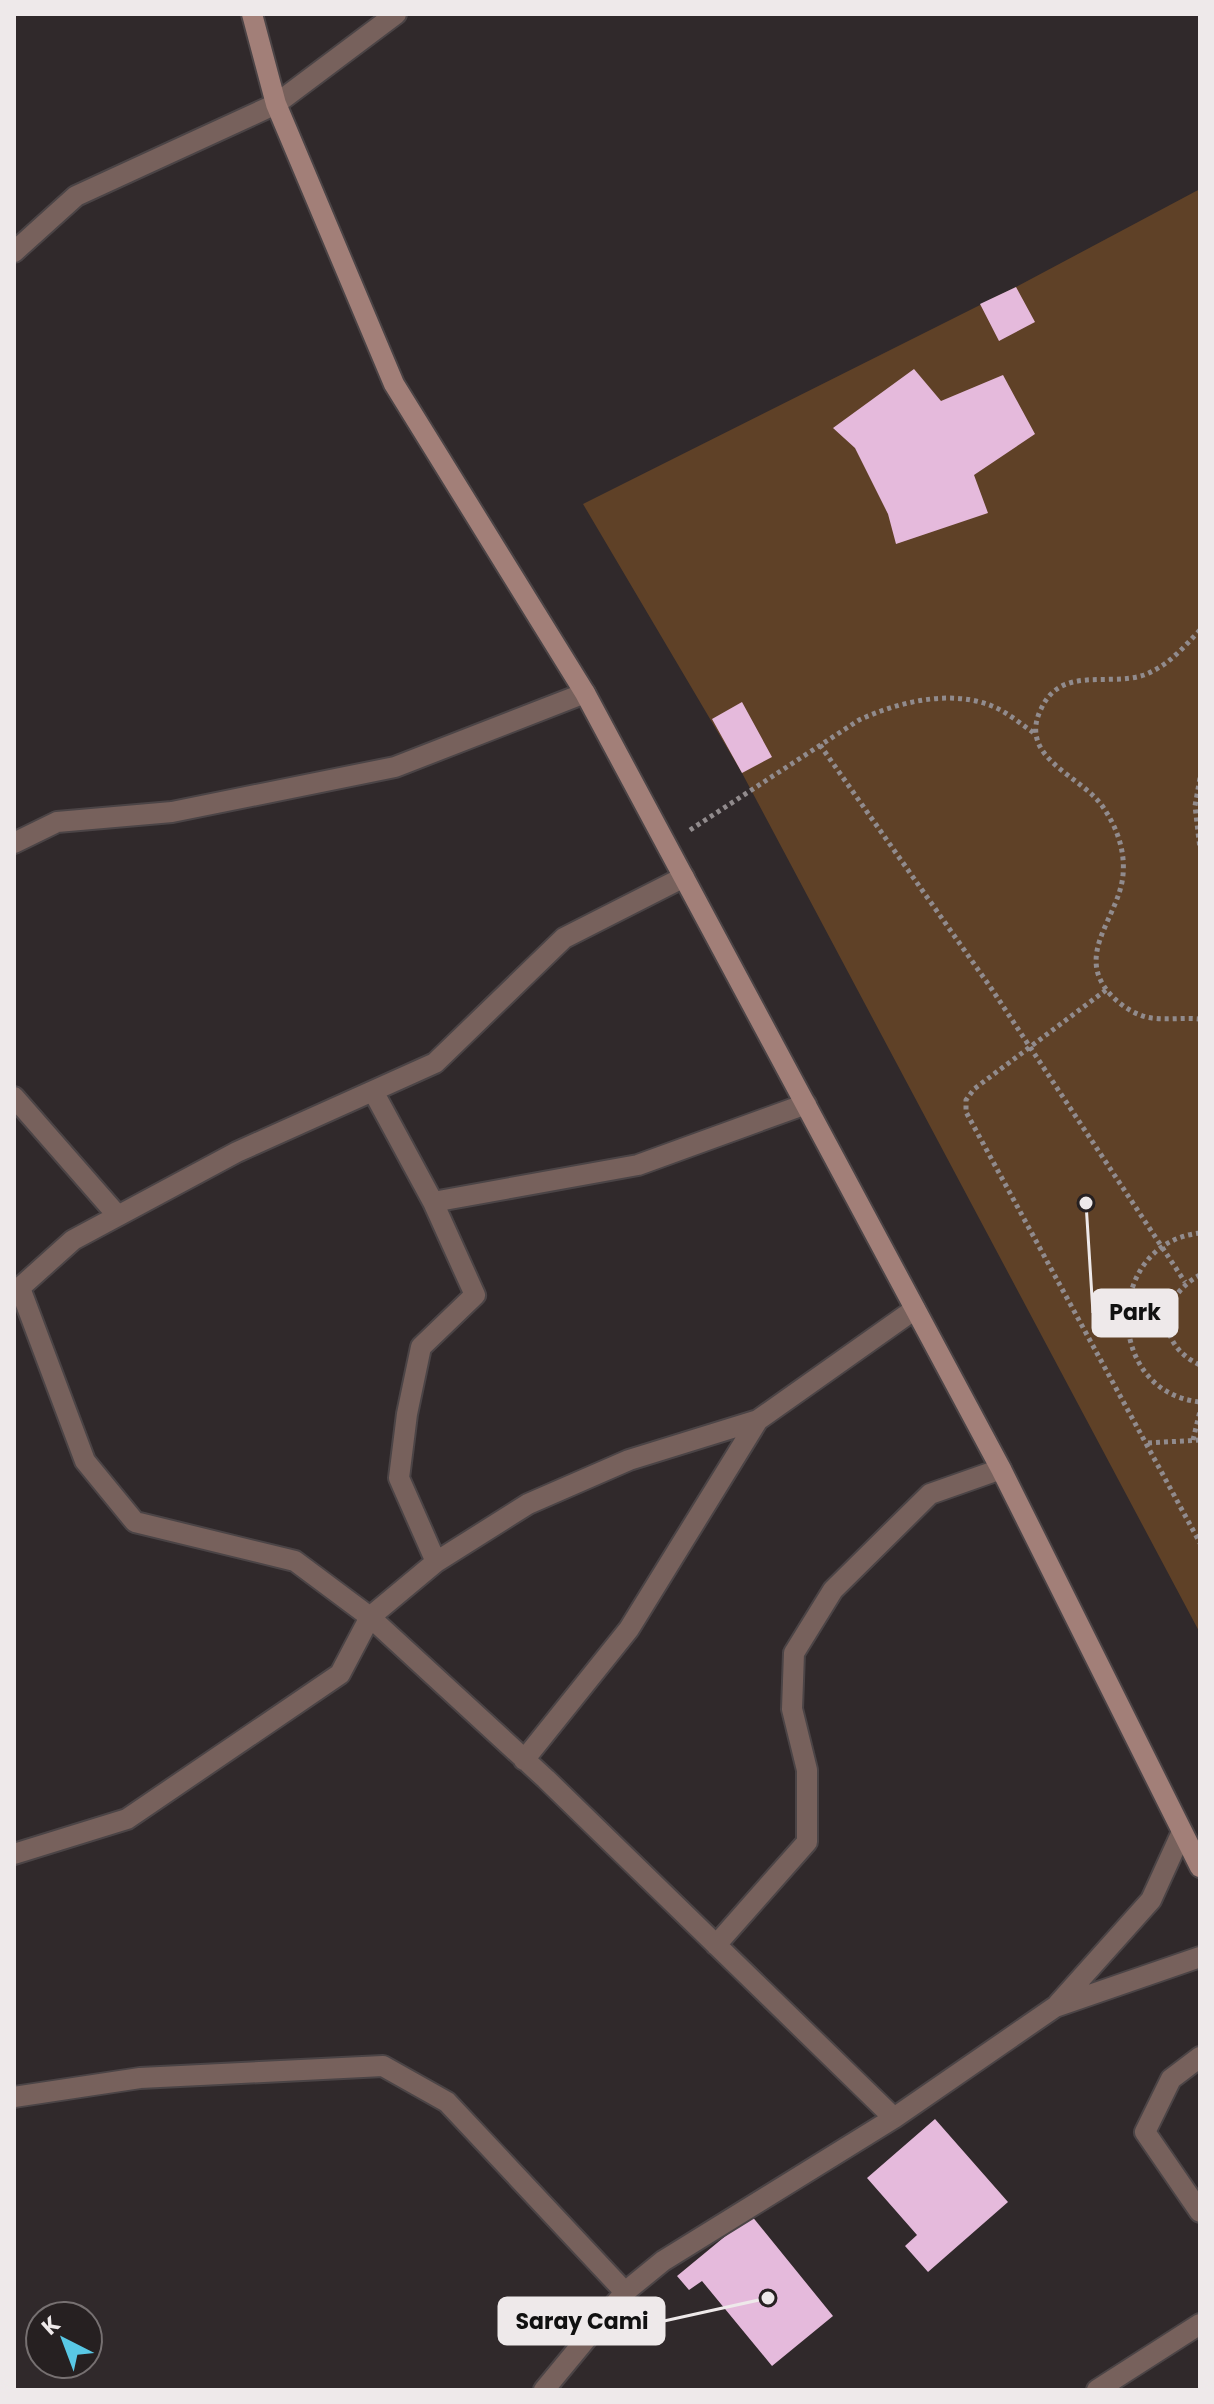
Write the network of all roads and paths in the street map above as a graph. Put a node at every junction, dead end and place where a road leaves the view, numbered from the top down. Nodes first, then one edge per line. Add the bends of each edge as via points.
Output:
1 (252, 14) edge
2 (396, 14) edge
3 (276, 104) junction
4 (14, 252) edge
5 (1200, 630) edge
6 (585, 693) junction
7 (1035, 734) junction
8 (820, 745) junction
9 (1200, 778) edge
10 (1199, 791) edge
11 (14, 843) edge
12 (666, 846) junction
13 (1200, 849) edge
14 (684, 877) junction
15 (1106, 990) junction
16 (1200, 1019) edge
17 (1030, 1047) junction
18 (373, 1091) junction
19 (14, 1097) edge
20 (806, 1104) junction
21 (433, 1202) junction
22 (118, 1216) junction
23 (1200, 1233) edge
24 (1163, 1246) junction
25 (1200, 1275) edge
26 (1185, 1282) junction
27 (17, 1291) edge
28 (915, 1309) junction
29 (1200, 1365) edge
30 (1200, 1402) edge
31 (1200, 1411) edge
32 (758, 1420) junction
33 (1196, 1440) edge
34 (1148, 1443) junction
35 (1001, 1469) junction
36 (1200, 1543) edge
37 (436, 1562) junction
38 (370, 1617) junction
39 (524, 1760) junction
40 (1182, 1832) junction
41 (14, 1854) edge
42 (1200, 1867) edge
43 (716, 1945) junction
44 (1200, 1957) edge
45 (1055, 2007) junction
46 (1200, 2057) edge
47 (14, 2097) edge
48 (894, 2118) junction
49 (1200, 2212) edge
50 (625, 2292) junction
51 (1200, 2324) edge
52 (544, 2390) edge
53 (1097, 2390) edge

1 - 3 street
2 - 3 street
3 - 4 street via 76,196
3 - 6 street via 394,384
5 - 7 path via 1156,670 1131,678 1080,678 1059,688 1041,707
6 - 11 street via 395,767 172,812 57,822
6 - 12 street
7 - 8 path via 992,706 942,699 886,707
7 - 15 path via 1049,759 1100,803 1122,851 1119,893 1096,953 1098,978
8 - 12 path
8 - 17 path
9 - 10 path
10 - 13 path
12 - 14 street
14 - 18 street via 564,938 435,1063
14 - 20 street
15 - 16 path via 1143,1016
15 - 17 path
17 - 24 path
17 - 34 path via 974,1089 966,1112
18 - 21 street
18 - 22 street via 237,1152
19 - 22 street
20 - 21 street via 638,1165
20 - 28 street
21 - 37 street via 475,1295 421,1347 407,1414 399,1478
22 - 27 street via 73,1240
23 - 24 path
24 - 26 path
24 - 30 path via 1132,1285 1127,1335 1151,1378 1179,1397
25 - 26 path
26 - 29 path via 1174,1295 1168,1330 1181,1352
27 - 38 street via 85,1461 135,1522 295,1561
28 - 32 street
28 - 35 street
31 - 33 path
32 - 37 street via 629,1460 528,1504
32 - 39 street via 629,1629
33 - 34 path
34 - 36 path
35 - 40 street
35 - 43 street via 930,1494 833,1590 794,1653 792,1709 807,1770 807,1842
37 - 38 street
38 - 39 street
38 - 41 street via 340,1674 127,1819
39 - 43 street
40 - 42 street
40 - 45 street via 1151,1900
43 - 48 street
44 - 45 street
45 - 48 street
46 - 49 street via 1171,2079 1145,2132
47 - 50 street via 140,2078 383,2066 447,2102
48 - 50 street via 663,2261
50 - 52 street
51 - 53 street

